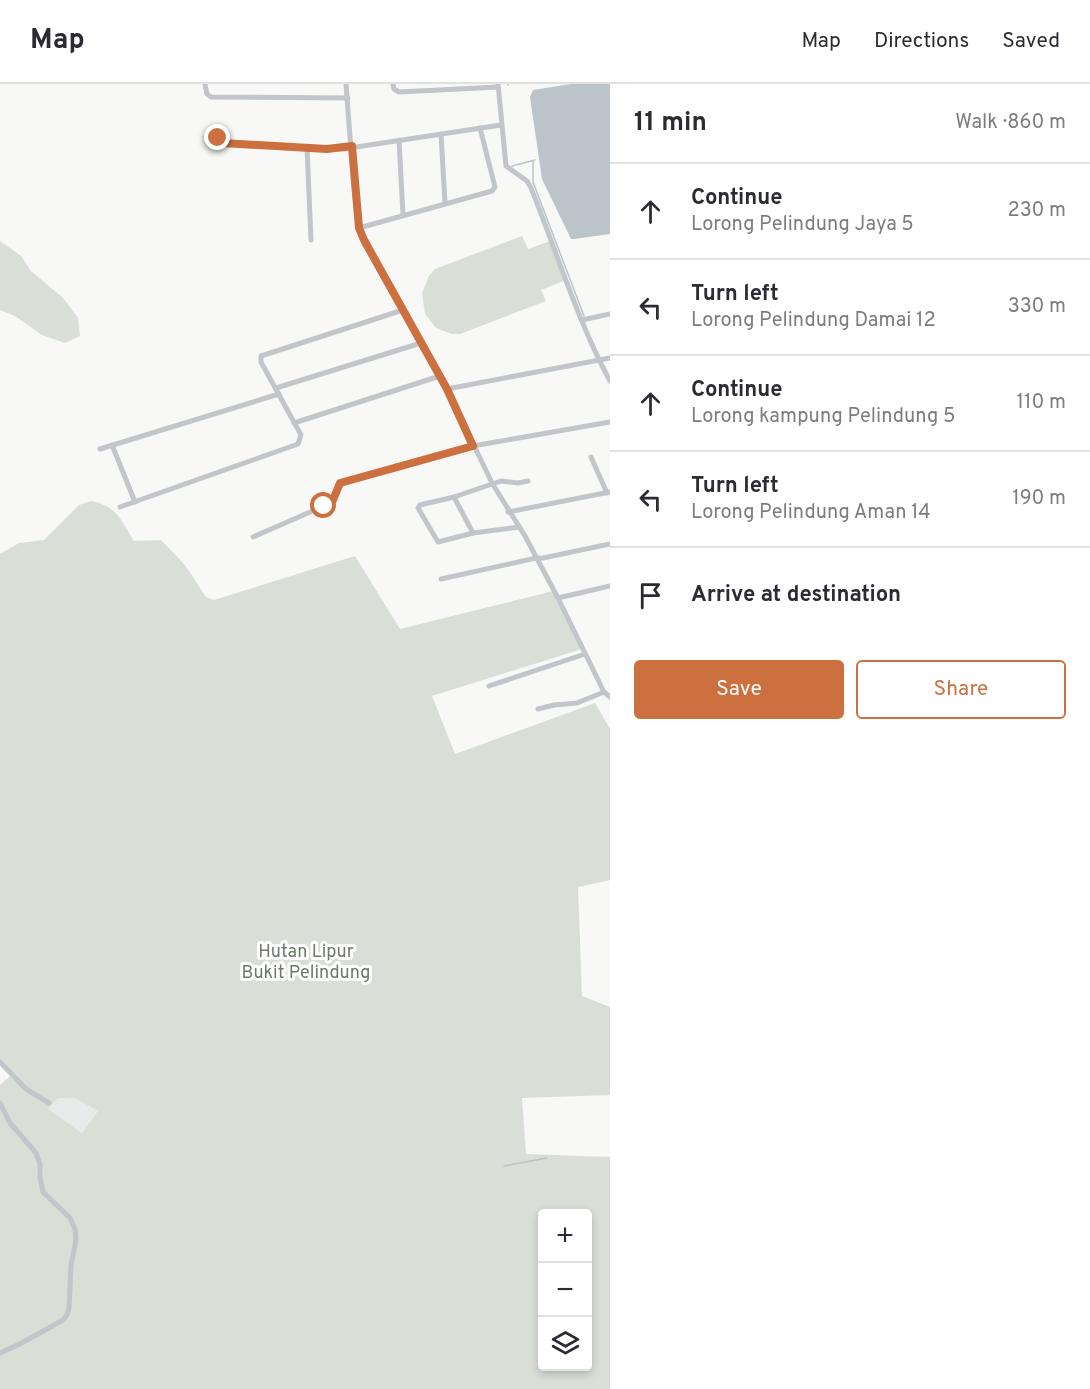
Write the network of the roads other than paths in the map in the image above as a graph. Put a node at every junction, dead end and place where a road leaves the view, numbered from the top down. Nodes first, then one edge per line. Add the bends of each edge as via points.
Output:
1 (205, 84) edge
2 (346, 84) edge
3 (393, 84) edge
4 (479, 86) edge
5 (498, 86) edge
6 (348, 98) junction
7 (501, 125) junction
8 (480, 128) junction
9 (441, 134) junction
10 (218, 138) dead end
11 (399, 140) junction
12 (352, 146) junction
13 (307, 148) junction
14 (445, 203) junction
15 (403, 216) junction
16 (359, 228) junction
17 (311, 240) dead end
18 (403, 310) junction
19 (610, 314) edge
20 (582, 320) junction
21 (421, 343) junction
22 (610, 358) edge
23 (599, 360) junction
24 (440, 376) junction
25 (610, 381) edge
26 (447, 389) junction
27 (277, 391) junction
28 (610, 422) edge
29 (294, 423) junction
30 (112, 445) junction
31 (473, 446) junction
32 (100, 449) dead end
33 (591, 457) dead end
34 (528, 480) dead end
35 (492, 483) junction
36 (609, 492) edge
37 (454, 497) junction
38 (135, 502) junction
39 (120, 507) dead end
40 (508, 512) junction
41 (519, 527) junction
42 (472, 533) junction
43 (253, 537) dead end
44 (610, 544) edge
45 (536, 558) junction
46 (441, 579) dead end
47 (610, 586) edge
48 (558, 598) junction
49 (585, 654) junction
50 (489, 686) dead end
51 (604, 692) junction
52 (610, 697) edge
53 (538, 709) dead end
54 (0, 1062) edge
55 (0, 1103) edge
56 (49, 1103) dead end
57 (0, 1353) edge

1 - 6 street via 209,96
2 - 6 street
3 - 4 street via 399,92
4 - 5 street
5 - 7 street
6 - 12 street
7 - 8 street
7 - 20 street via 506,166 531,188
8 - 9 street
8 - 14 street via 494,189
9 - 11 street
9 - 14 street
10 - 13 street via 222,143
11 - 12 street
11 - 15 street
12 - 13 street
12 - 16 street
13 - 17 street
14 - 15 street
15 - 16 street
16 - 18 street
18 - 21 street
18 - 27 street via 263,354 261,362
19 - 20 street
20 - 23 street
21 - 24 street
21 - 27 street
22 - 23 street
23 - 25 street
23 - 26 street
24 - 26 street
24 - 29 street
26 - 31 street
27 - 29 street
27 - 30 street
28 - 31 street
29 - 38 street via 301,435 298,444
30 - 32 street
30 - 38 street
31 - 35 street
31 - 43 street via 340,483 333,500 324,506
33 - 36 street
34 - 35 street
35 - 37 street
35 - 40 street
36 - 40 street
37 - 42 street
37 - 42 street via 418,506 419,510 438,542
38 - 39 street
40 - 41 street
41 - 42 street
41 - 45 street
44 - 45 street
45 - 46 street
45 - 48 street
47 - 48 street
48 - 49 street
49 - 50 street
49 - 51 street
51 - 52 street
51 - 53 street via 576,703
54 - 56 street via 26,1089
55 - 57 street via 18,1134 36,1153 41,1188 70,1218 76,1240 67,1315

